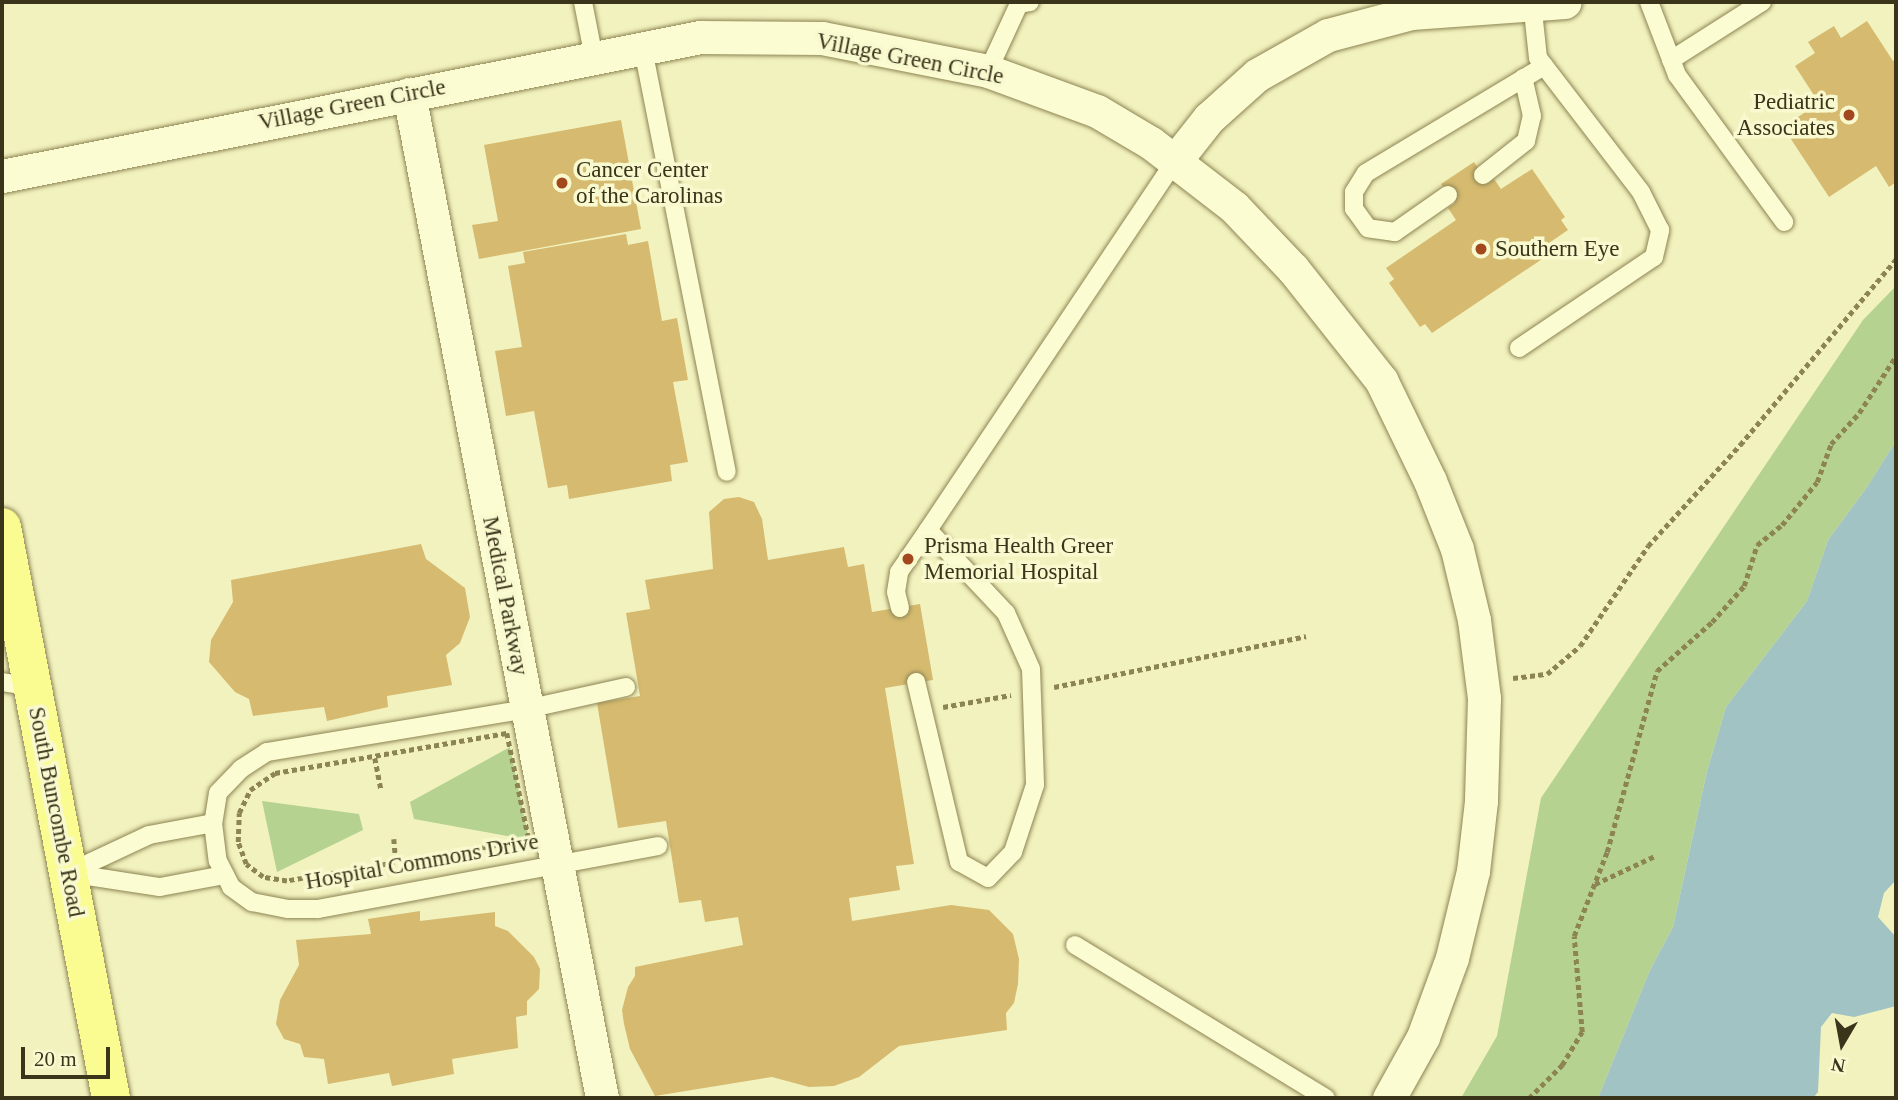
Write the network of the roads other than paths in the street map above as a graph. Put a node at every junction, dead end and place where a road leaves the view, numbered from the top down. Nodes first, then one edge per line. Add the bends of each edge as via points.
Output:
1 (586, 2) edge
2 (1030, 2) edge
3 (1565, 2) edge
4 (1649, 2) edge
5 (1762, 2) edge
6 (1532, 3) edge
7 (643, 49) junction
8 (594, 58) junction
9 (1671, 60) junction
10 (1544, 66) junction
11 (988, 71) junction
12 (1523, 78) junction
13 (409, 94) junction
14 (1175, 161) junction
15 (1483, 175) dead end
16 (2, 176) edge
17 (1448, 195) dead end
18 (1784, 222) dead end
19 (1519, 348) dead end
20 (727, 472) dead end
21 (2, 527) edge
22 (928, 530) junction
23 (900, 608) dead end
24 (916, 682) dead end
25 (17, 685) edge
26 (626, 687) dead end
27 (527, 709) junction
28 (213, 822) junction
29 (658, 846) dead end
30 (557, 863) junction
31 (68, 873) junction
32 (225, 875) junction
33 (1075, 945) dead end
34 (111, 1098) edge
35 (602, 1098) edge
36 (1326, 1098) edge
37 (1389, 1098) edge

1 - 8 lane
2 - 11 lane via 1019,5
3 - 6 street
4 - 9 lane
5 - 9 lane
6 - 10 lane via 1538,58
6 - 14 street via 1411,13 1328,35 1257,75 1209,118
7 - 8 street, Village Green Circle
7 - 11 street, Village Green Circle via 700,37 822,38
7 - 20 lane
8 - 13 street, Village Green Circle
9 - 18 lane via 1676,75
10 - 12 lane
10 - 19 lane via 1641,192 1660,230 1654,257
11 - 14 street, Village Green Circle via 1097,111
12 - 15 lane via 1532,116 1526,141
12 - 17 lane via 1366,173 1354,192 1354,209 1368,228 1395,232
13 - 16 street, Village Green Circle
13 - 27 street, Medical Parkway
14 - 22 lane
14 - 37 street, Village Green Circle via 1234,207 1293,269 1381,380 1457,549 1474,620 1485,698 1473,871 1451,958 1423,1037
21 - 25 main road, South Buncombe Road
22 - 23 lane via 899,572 896,592
22 - 24 lane via 1006,613 1031,669 1035,785 1013,852 988,878 959,862
25 - 31 main road, South Buncombe Road
26 - 27 lane, Hospital Commons Drive
27 - 28 lane, Hospital Commons Drive via 267,752 241,769 218,793
27 - 30 street, Medical Parkway
28 - 31 lane via 149,835
28 - 32 lane, Hospital Commons Drive via 218,861
29 - 30 lane, Hospital Commons Drive
30 - 32 lane, Hospital Commons Drive via 318,909 252,902 231,887
30 - 35 street, Medical Parkway
31 - 32 lane via 160,887
31 - 34 main road, South Buncombe Road
33 - 36 lane

